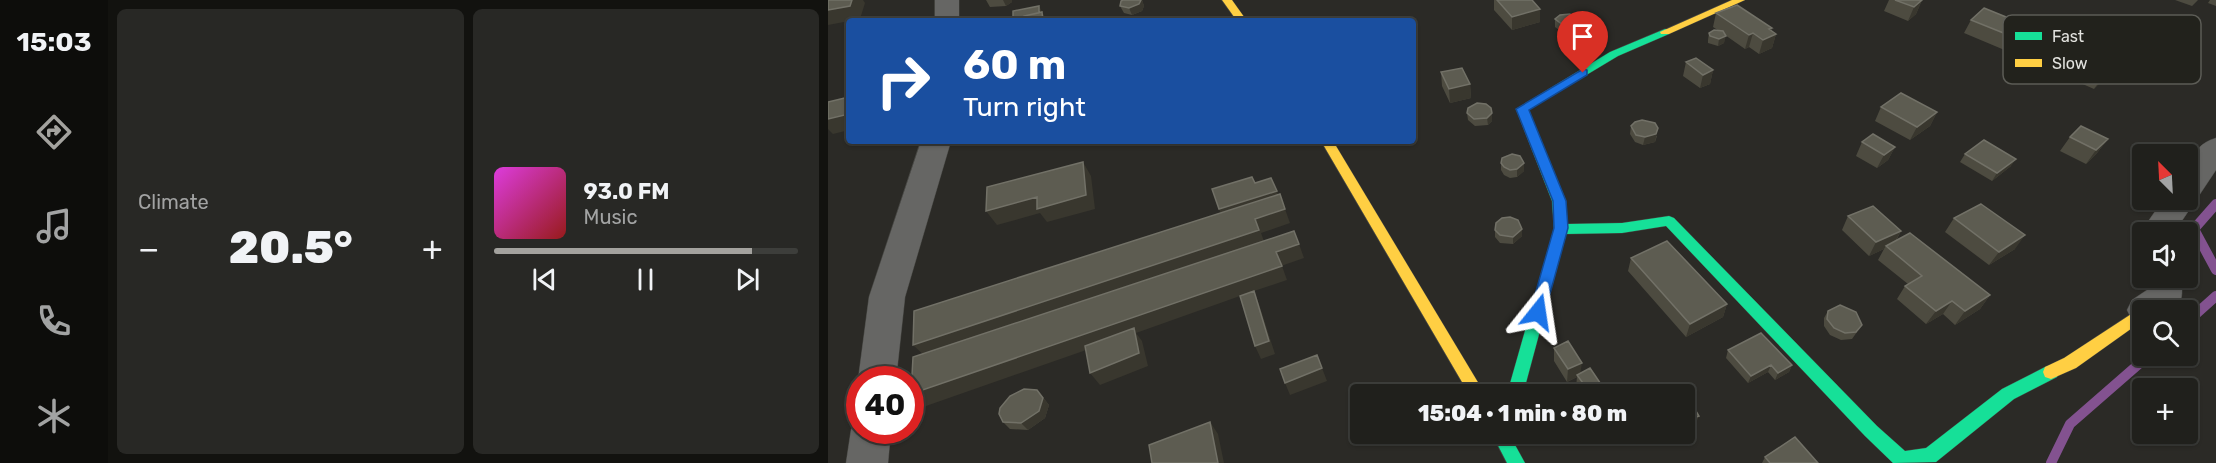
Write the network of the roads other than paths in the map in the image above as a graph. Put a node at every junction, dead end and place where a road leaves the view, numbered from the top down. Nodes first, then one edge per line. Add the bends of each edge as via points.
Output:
1 (947, 0) edge
2 (1227, 0) edge
3 (1740, 0) edge
4 (947, 18) edge
5 (1240, 18) edge
6 (935, 144) edge
7 (1329, 144) edge
8 (2216, 148) edge
9 (2198, 173) edge
10 (1561, 228) junction
11 (2132, 320) edge
12 (879, 366) edge
13 (1471, 384) edge
14 (1518, 384) edge
15 (869, 444) edge
16 (867, 463) edge

1 - 4 street
2 - 5 street
3 - 10 street via 1614,54 1522,109 1559,201
6 - 12 street via 886,297
7 - 13 street
8 - 9 street
10 - 11 street via 1622,228 1669,221 1902,460 1930,456 2008,394 2070,363
10 - 14 street
15 - 16 street

